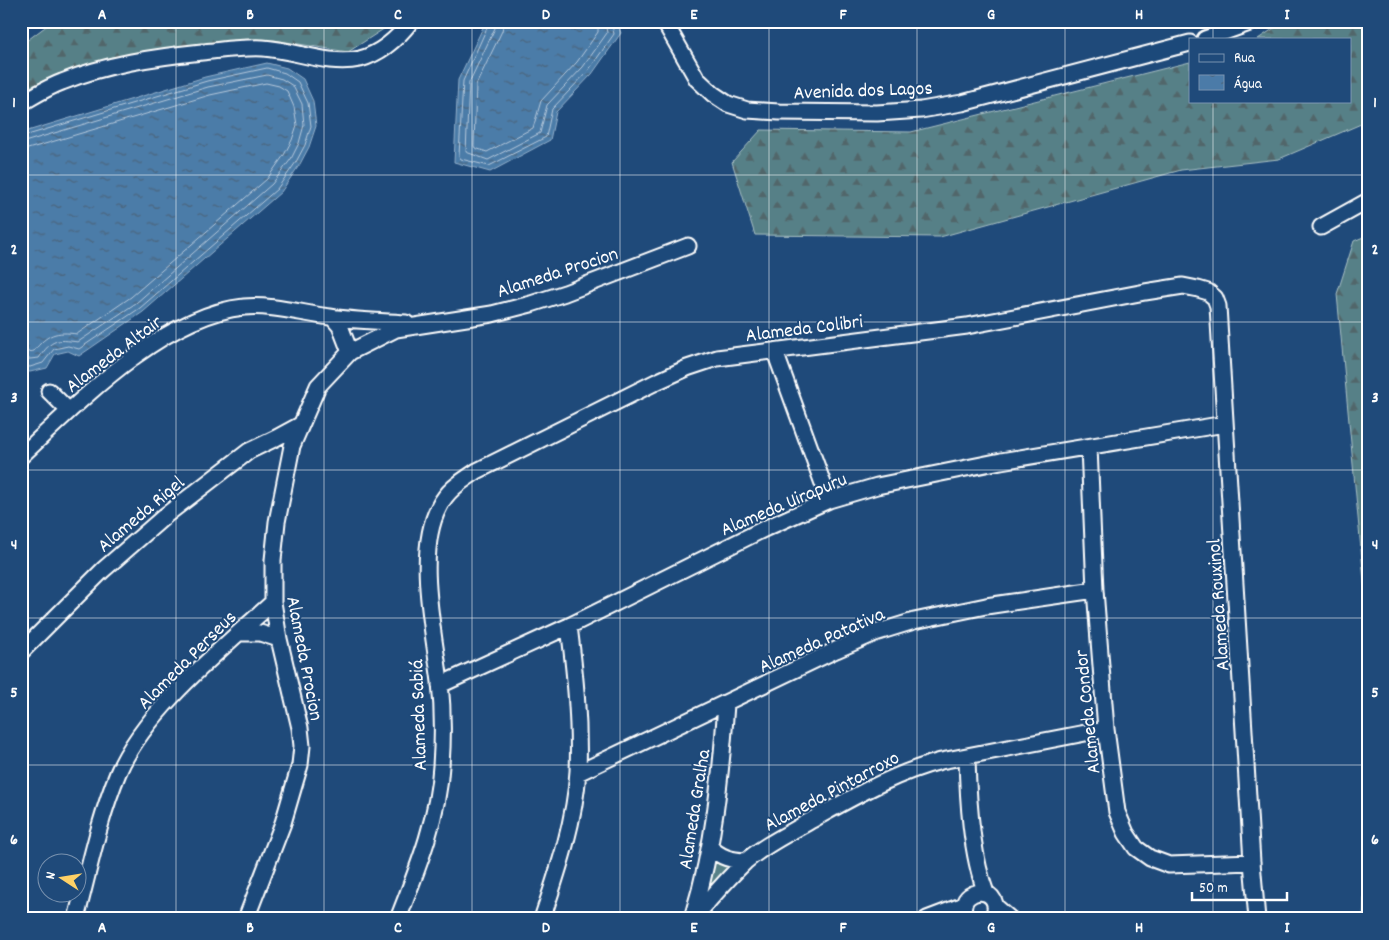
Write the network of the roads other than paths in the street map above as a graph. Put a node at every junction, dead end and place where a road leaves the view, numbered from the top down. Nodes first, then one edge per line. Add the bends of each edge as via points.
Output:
1 (411, 21) edge
2 (664, 21) edge
3 (1255, 21) edge
4 (1208, 38) edge
5 (1189, 43) edge
6 (21, 103) edge
7 (1368, 201) edge
8 (1321, 227) dead end
9 (688, 246) dead end
10 (1208, 292) joint
11 (333, 318) junction
12 (422, 324) junction
13 (350, 352) junction
14 (775, 352) junction
15 (49, 391) dead end
16 (69, 411) junction
17 (1225, 424) junction
18 (300, 425) junction
19 (1089, 447) junction
20 (21, 456) edge
21 (829, 500) junction
22 (439, 506) joint
23 (1095, 590) junction
24 (273, 602) junction
25 (570, 626) junction
26 (239, 634) junction
27 (279, 639) junction
28 (21, 652) edge
29 (440, 685) junction
30 (726, 704) junction
31 (1106, 729) junction
32 (967, 757) junction
33 (578, 773) junction
34 (710, 847) junction
35 (746, 861) junction
36 (1252, 862) junction
37 (991, 906) edge
38 (966, 912) edge
39 (76, 919) edge
40 (246, 919) edge
41 (398, 919) edge
42 (542, 919) edge
43 (693, 919) edge
44 (926, 919) edge
45 (1010, 919) edge
46 (1257, 919) edge

1 - 6 street via 385,48 361,58 316,59 280,50 246,47 186,54 108,66 60,82
2 - 5 street, Avenida dos Lagos via 697,79 713,94 728,104 747,110 779,112 921,110 962,103
3 - 4 street
7 - 8 street
9 - 12 street, Alameda Procion via 531,304 492,314
10 - 14 street, Alameda Colibri via 1183,286 967,326
10 - 17 street, Alameda Rouxinol via 1218,306
11 - 12 street, Alameda Altair
11 - 13 street via 340,326
11 - 16 street, Alameda Altair via 246,306 197,318 154,342
12 - 13 street, Alameda Procion via 396,329
13 - 18 street, Alameda Procion via 318,386
14 - 21 street
14 - 22 street, Alameda Colibri via 717,358 656,382 477,471 453,487
15 - 16 street
16 - 20 street, Alameda Altair
17 - 19 street, Alameda Uirapuru
17 - 36 street, Alameda Rouxinol
18 - 24 street, Alameda Procion via 292,446 277,522
18 - 28 street, Alameda Rigel via 249,451 166,515 103,570
19 - 21 street, Alameda Uirapuru via 877,486
19 - 23 street, Alameda Condor
21 - 25 street, Alameda Uirapuru
22 - 29 street, Alameda Sabiá via 430,528 428,556 429,594
23 - 30 street, Alameda Patativa via 986,606 875,633
23 - 31 street, Alameda Condor
24 - 26 street, Alameda Perseus
24 - 27 street, Alameda Procion
25 - 29 street, Alameda Uirapuru
25 - 33 street via 578,701
26 - 27 street via 260,633
26 - 39 street, Alameda Perseus via 180,688 130,751 108,801
27 - 40 street, Alameda Procion via 300,728 300,765 283,823
29 - 41 street, Alameda Sabiá via 441,767 435,807 423,852
30 - 33 street, Alameda Patativa
30 - 34 street, Alameda Gralha via 722,769
31 - 32 street, Alameda Pintarroxo
31 - 36 street, Alameda Condor via 1118,812 1136,848 1169,865
32 - 35 street, Alameda Pintarroxo via 918,767 855,796
32 - 37 street via 979,876
33 - 42 street via 568,834
34 - 35 street via 726,858
34 - 43 street, Alameda Gralha
35 - 43 street, Alameda Pintarroxo
36 - 46 street, Alameda Rouxinol
37 - 38 street via 982,892 972,894 968,896
37 - 45 street
38 - 44 street

